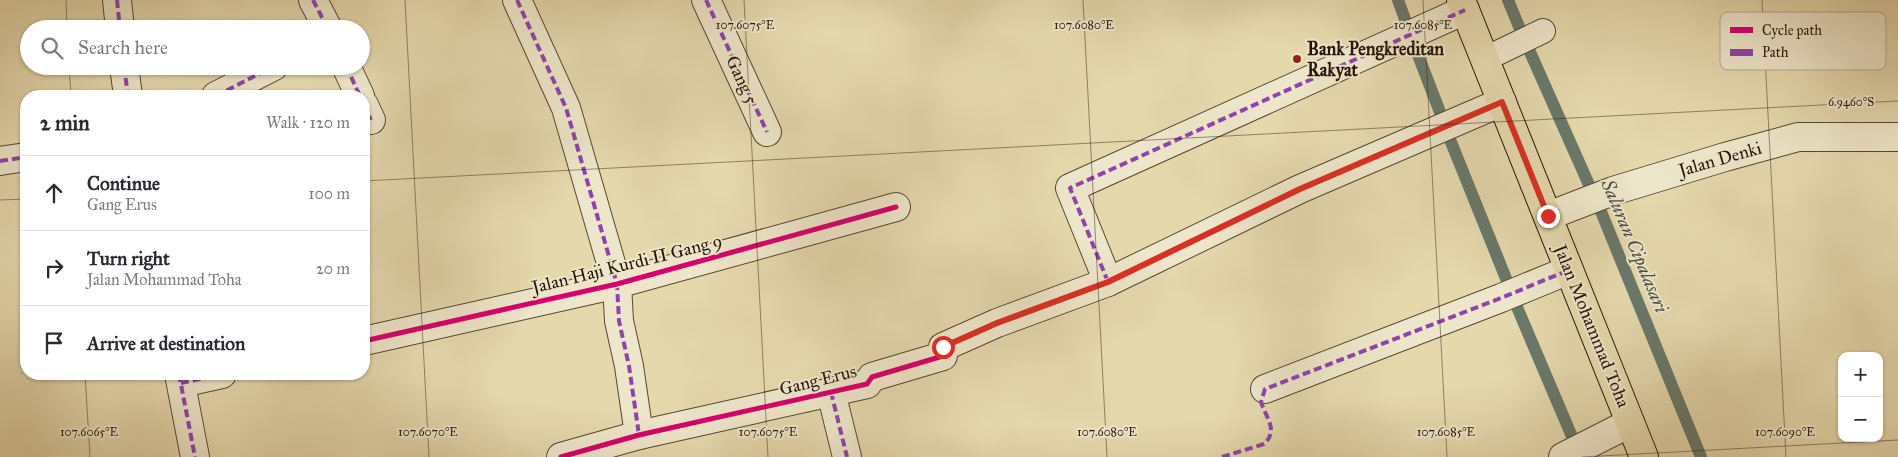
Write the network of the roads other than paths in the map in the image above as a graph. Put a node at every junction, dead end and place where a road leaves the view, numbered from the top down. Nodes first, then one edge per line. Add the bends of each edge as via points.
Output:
1 (117, 0) edge
2 (314, 0) edge
3 (517, 0) edge
4 (706, 0) edge
5 (1463, 5) edge
6 (119, 20) edge
7 (324, 20) edge
8 (1543, 31) dead end
9 (1485, 59) junction
10 (125, 75) edge
11 (257, 75) edge
12 (350, 75) edge
13 (127, 90) edge
14 (228, 90) edge
15 (357, 90) edge
16 (1502, 102) junction
17 (767, 132) dead end
18 (1898, 137) edge
19 (20, 158) edge
20 (0, 161) edge
21 (896, 207) dead end
22 (1548, 216) junction
23 (1569, 270) junction
24 (1108, 282) junction
25 (617, 284) junction
26 (370, 340) edge
27 (180, 380) edge
28 (1265, 389) dead end
29 (831, 392) junction
30 (1630, 422) junction
31 (639, 435) junction
32 (195, 457) edge
33 (561, 457) edge
34 (848, 457) edge
35 (1563, 457) edge
36 (1644, 457) edge

1 - 6 street
2 - 7 street
3 - 25 street via 566,108
4 - 17 street, Gang 5
5 - 9 main road, Jalan Mohammad Toha
5 - 24 street via 1070,188
8 - 9 lane
9 - 16 main road, Jalan Mohammad Toha
10 - 13 street
11 - 14 street
12 - 15 street
16 - 22 main road, Jalan Mohammad Toha
16 - 24 street, Gang Erus via 1300,189
18 - 22 street, Jalan Denki via 1798,137 1597,197
19 - 20 street
21 - 25 street, Jalan Haji Kurdi II Gang 9
22 - 23 main road, Jalan Mohammad Toha
23 - 28 street
23 - 30 main road, Jalan Mohammad Toha
24 - 29 street, Gang Erus via 997,323 943,347 943,356 872,377 867,384
25 - 26 street, Jalan Haji Kurdi II Gang 9
25 - 31 street via 619,321
27 - 32 street
29 - 31 street, Gang Erus
29 - 34 street
30 - 35 street
30 - 36 main road, Jalan Mohammad Toha
31 - 33 street, Gang Erus

